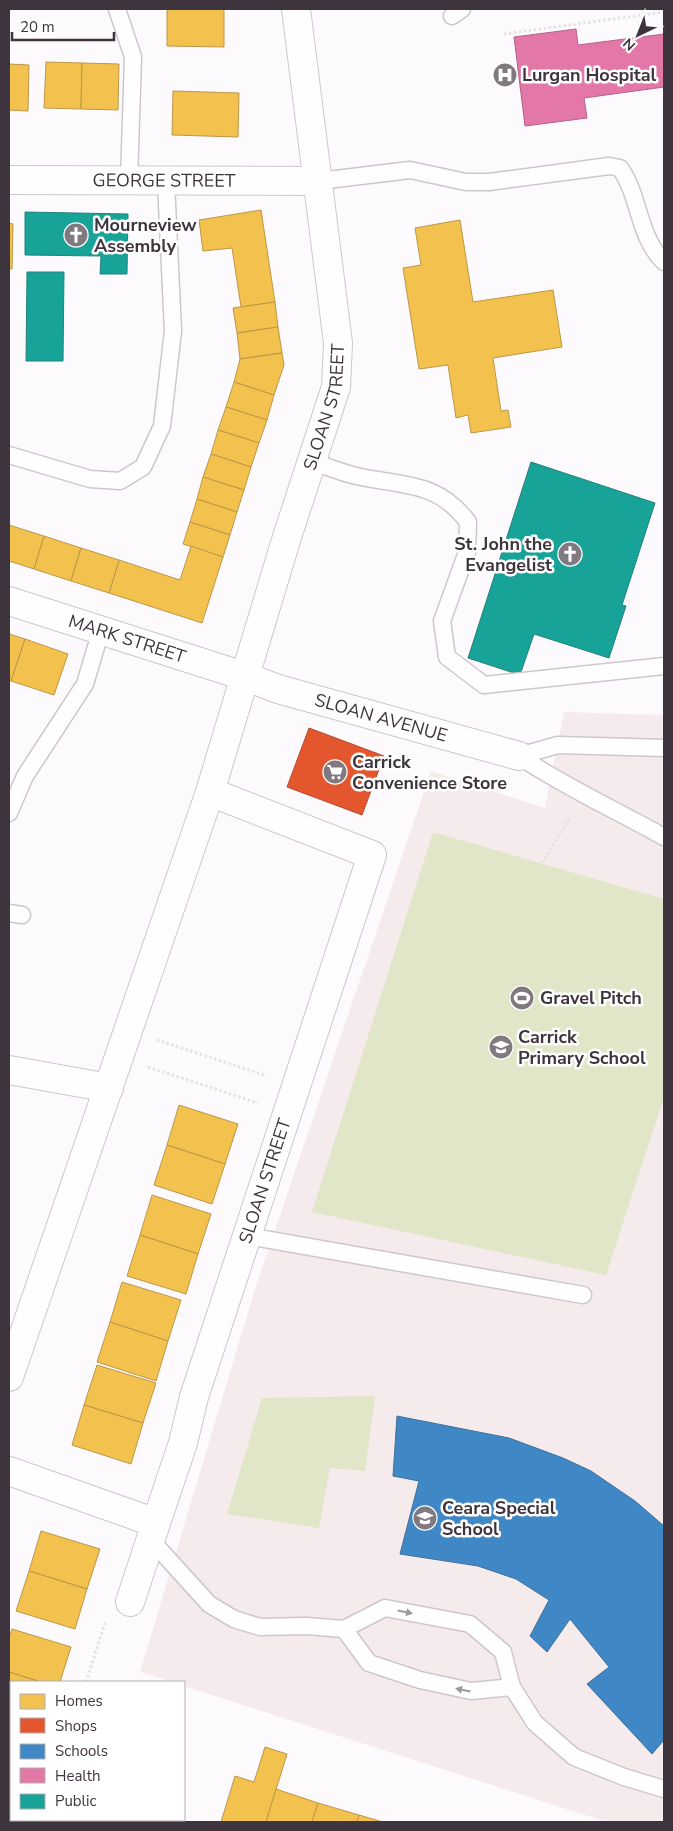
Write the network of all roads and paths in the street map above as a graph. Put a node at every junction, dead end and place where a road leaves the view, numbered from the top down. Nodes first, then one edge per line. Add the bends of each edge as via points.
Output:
1 (118, 9) edge
2 (296, 9) edge
3 (664, 12) edge
4 (504, 34) dead end
5 (9, 180) edge
6 (129, 181) junction
7 (319, 181) junction
8 (166, 182) junction
9 (664, 262) edge
10 (9, 455) edge
11 (313, 462) junction
12 (9, 602) edge
13 (101, 630) junction
14 (664, 666) edge
15 (244, 676) junction
16 (664, 748) edge
17 (519, 756) junction
18 (210, 792) junction
19 (584, 793) junction
20 (9, 813) edge
21 (664, 837) edge
22 (542, 863) dead end
23 (128, 1030) junction
24 (119, 1058) junction
25 (9, 1070) edge
26 (297, 1085) junction
27 (108, 1088) junction
28 (288, 1112) junction
29 (247, 1236) junction
30 (584, 1295) dead end
31 (9, 1377) edge
32 (9, 1471) edge
33 (154, 1531) junction
34 (130, 1602) joint
35 (344, 1629) junction
36 (86, 1681) edge
37 (512, 1687) junction
38 (664, 1789) edge

1 - 6 lane via 133,57
2 - 7 street, SLOAN STREET
3 - 4 path
5 - 6 street, GEORGE STREET
6 - 8 street, GEORGE STREET
7 - 8 street, GEORGE STREET
7 - 9 lane via 410,170 466,182 488,182 610,166 620,168 648,237
7 - 11 street, SLOAN STREET via 338,343 336,386
8 - 10 lane via 173,331 162,426 143,467 120,481 90,480
11 - 14 lane via 360,477 417,485 455,505 468,522 467,552 442,621 446,657 484,685
11 - 15 street, SLOAN STREET
12 - 13 street, MARK STREET
13 - 15 street, MARK STREET
13 - 20 lane via 85,684 25,776
15 - 17 street, SLOAN AVENUE via 278,689
15 - 18 street, SLOAN STREET
16 - 17 lane via 558,745
17 - 19 lane via 551,778
18 - 23 street, SLOAN STREET
18 - 26 street, SLOAN STREET via 372,855
19 - 21 lane
19 - 22 path
23 - 24 street, SLOAN STREET
23 - 26 path
24 - 27 street, SLOAN STREET
24 - 28 path
25 - 27 street
26 - 28 street, SLOAN STREET
27 - 31 street, SLOAN STREET
28 - 29 street, SLOAN STREET
29 - 30 lane
29 - 33 street, SLOAN STREET
32 - 33 street
33 - 34 street, SLOAN STREET
33 - 35 lane via 209,1604 234,1619 260,1627
34 - 36 path via 109,1610
37 -> 35 lane via 471,1692 369,1663
35 -> 37 lane via 385,1608 470,1624 503,1652
37 - 38 lane via 535,1723 574,1757

